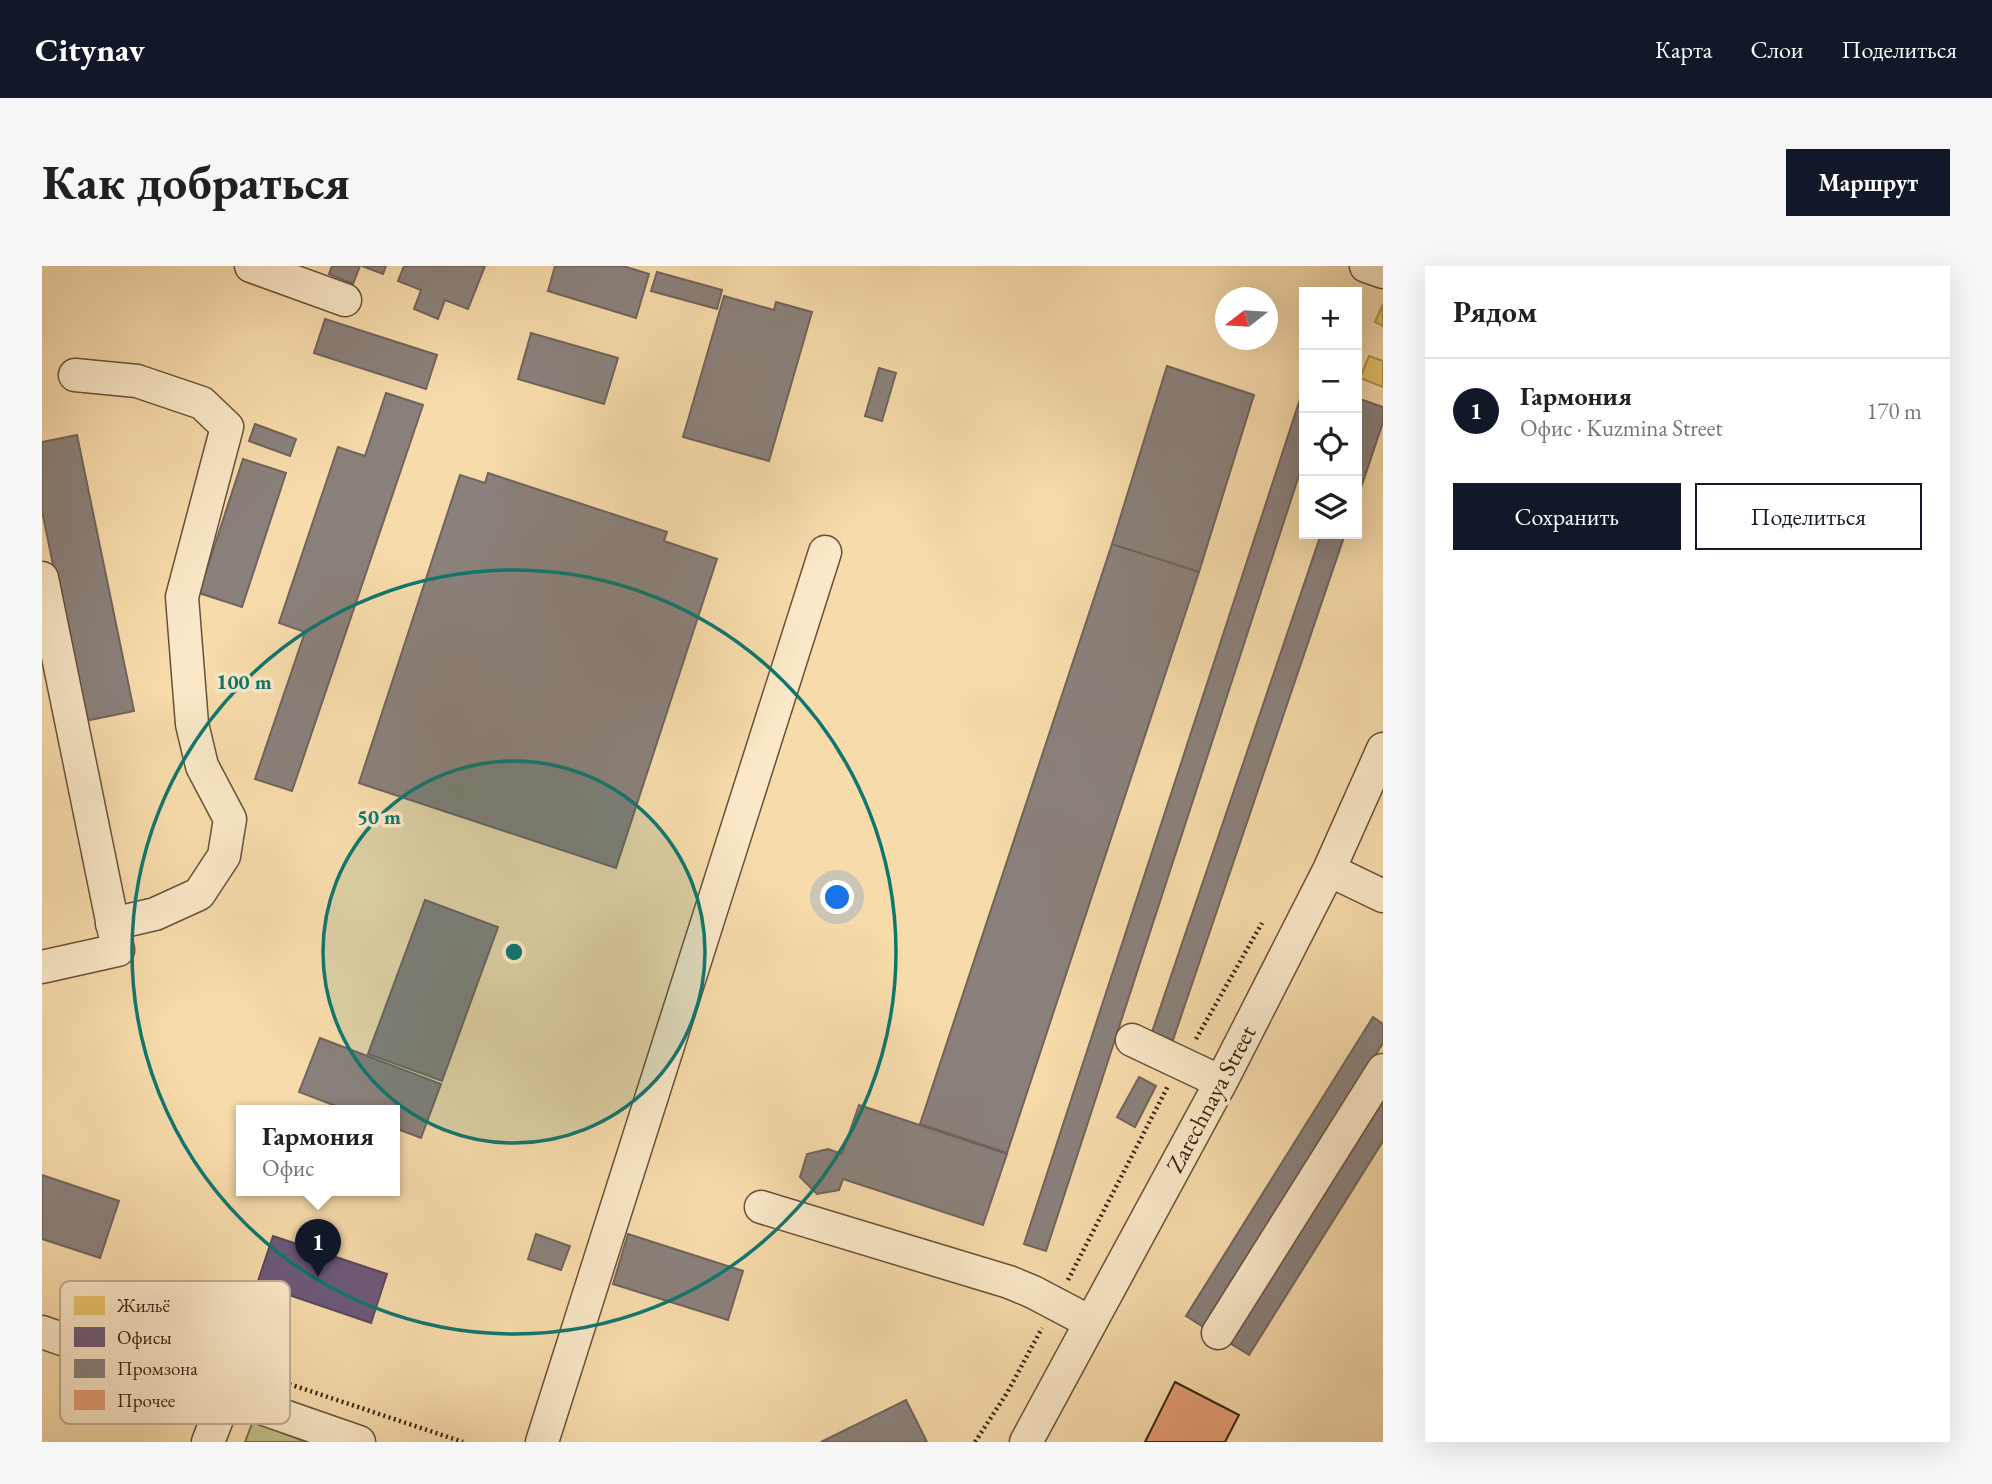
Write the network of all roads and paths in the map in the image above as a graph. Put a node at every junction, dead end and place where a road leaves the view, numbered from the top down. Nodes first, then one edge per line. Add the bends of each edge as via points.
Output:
1 (251, 266) edge
2 (1366, 266) edge
3 (1383, 272) edge
4 (345, 300) dead end
5 (75, 375) dead end
6 (825, 552) dead end
7 (42, 578) edge
8 (1383, 749) edge
9 (1329, 870) junction
10 (1383, 896) edge
11 (112, 923) junction
12 (1262, 923) dead end
13 (42, 967) edge
14 (1132, 1040) dead end
15 (1182, 1064) junction
16 (1383, 1069) edge
17 (1221, 1082) junction
18 (761, 1208) dead end
19 (1055, 1304) junction
20 (1090, 1322) junction
21 (42, 1332) edge
22 (1218, 1333) dead end
23 (60, 1338) edge
24 (290, 1384) edge
25 (290, 1418) edge
26 (215, 1424) edge
27 (208, 1442) edge
28 (359, 1442) edge
29 (464, 1442) edge
30 (542, 1442) edge
31 (975, 1442) edge
32 (1026, 1442) edge

1 - 4 street
2 - 3 street
5 - 11 street via 137,381 202,403 227,427 182,597 192,724 202,766 230,819 224,856 199,894 155,914
6 - 30 street
7 - 11 street
8 - 9 street, Zarechnaya Street
9 - 10 street
9 - 17 street, Zarechnaya Street
11 - 13 street via 118,950
12 - 15 path
14 - 15 street
15 - 17 street
15 - 19 path
16 - 22 street
17 - 20 street, Zarechnaya Street
18 - 19 street via 1009,1282
19 - 20 street
19 - 31 path
20 - 32 street, Zarechnaya Street
21 - 23 street
24 - 29 path
25 - 28 street
26 - 27 street

